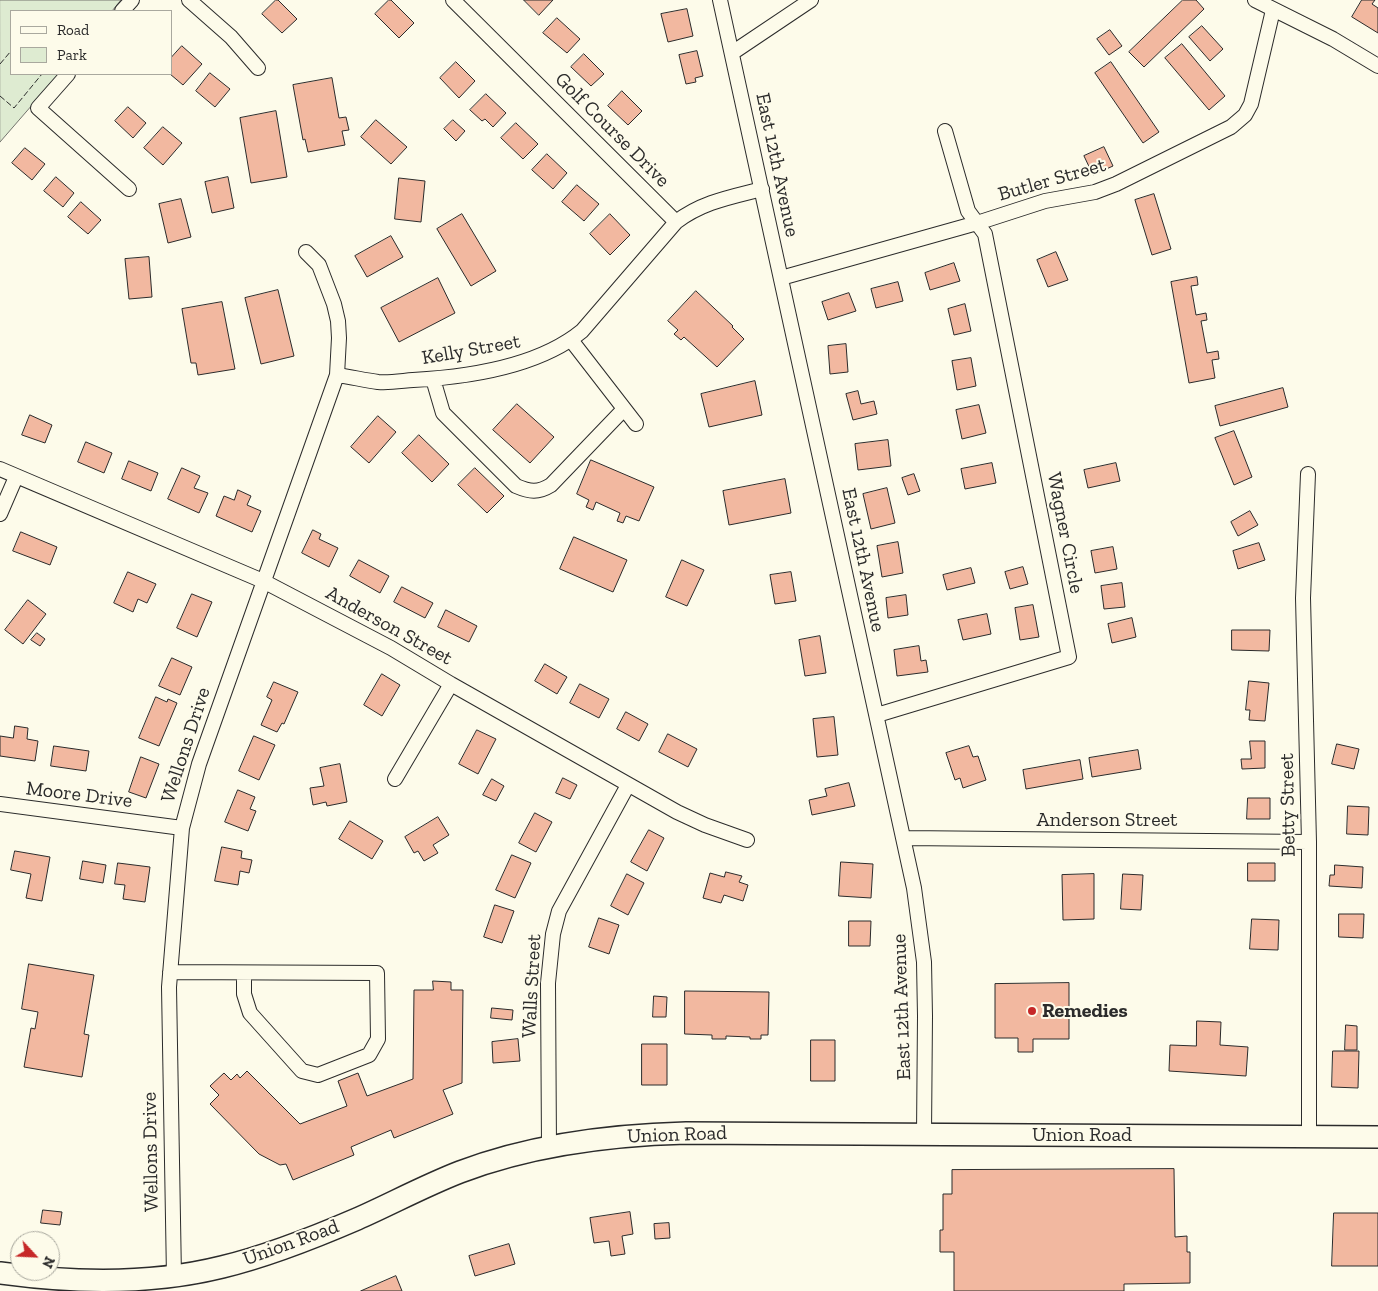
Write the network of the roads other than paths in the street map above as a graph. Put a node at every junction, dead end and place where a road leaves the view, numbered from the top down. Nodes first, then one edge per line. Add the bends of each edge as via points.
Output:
1 (132, 0) edge
2 (189, 0) edge
3 (453, 0) edge
4 (720, 0) edge
5 (811, 0) edge
6 (1255, 0) edge
7 (123, 10) edge
8 (1273, 10) junction
9 (732, 53) junction
10 (1378, 66) edge
11 (258, 68) dead end
12 (67, 75) edge
13 (945, 131) dead end
14 (129, 189) dead end
15 (762, 189) junction
16 (676, 222) junction
17 (977, 223) junction
18 (306, 252) dead end
19 (781, 278) junction
20 (571, 340) junction
21 (337, 374) junction
22 (433, 379) junction
23 (624, 409) junction
24 (636, 424) dead end
25 (0, 469) edge
26 (1308, 474) dead end
27 (16, 477) junction
28 (0, 514) edge
29 (263, 580) junction
30 (451, 684) junction
31 (877, 715) junction
32 (395, 779) dead end
33 (628, 785) junction
34 (0, 804) edge
35 (182, 828) junction
36 (904, 838) junction
37 (747, 840) dead end
38 (1309, 842) junction
39 (170, 972) junction
40 (244, 972) junction
41 (924, 1134) junction
42 (1309, 1137) junction
43 (1378, 1137) edge
44 (549, 1147) junction
45 (0, 1273) edge
46 (174, 1277) junction

1 - 7 street
2 - 11 street via 231,37
3 - 16 street, Golf Course Drive
4 - 9 street, East 12th Avenue
5 - 9 street
6 - 8 street
8 - 10 street via 1333,39
8 - 17 street, Butler Street via 1251,104 1245,115 1231,127 1109,186 1078,196 1045,201
9 - 15 street, East 12th Avenue
12 - 14 street via 38,108
13 - 17 street via 968,211
15 - 16 street via 703,205
15 - 19 street, East 12th Avenue
16 - 20 street, Kelly Street via 610,300
17 - 19 street, Butler Street
17 - 31 street, Wagner Circle via 985,234 1069,658
18 - 21 street, Wellons Drive via 320,265 334,304 339,338
19 - 31 street, East 12th Avenue
20 - 22 street, Kelly Street via 532,360
20 - 23 street
21 - 22 street, Kelly Street via 380,382
21 - 29 street, Wellons Drive
22 - 23 street via 443,413 516,486 528,492 540,491 551,485
23 - 24 street
25 - 27 street, Anderson Street
26 - 38 street, Betty Street via 1303,598
27 - 28 street
27 - 29 street, Anderson Street
29 - 30 street, Anderson Street
29 - 35 street, Wellons Drive via 199,764
30 - 32 street
30 - 33 street, Anderson Street
31 - 36 street, East 12th Avenue
33 - 37 street, Anderson Street via 704,825
33 - 44 street, Walls Street via 559,911 553,934 548,983
34 - 35 street, Moore Drive
35 - 39 street, Wellons Drive
36 - 38 street, Anderson Street
36 - 41 street, East 12th Avenue via 924,962
38 - 42 street, Betty Street
39 - 40 street
39 - 46 street, Wellons Drive
40 - 40 street via 378,973 378,1039 369,1056 318,1075 302,1071 250,1013 244,994
41 - 42 main road, Union Road
41 - 44 main road, Union Road via 657,1133
42 - 43 main road, Union Road
44 - 46 main road, Union Road via 461,1172 312,1238 256,1258
45 - 46 main road, Union Road via 61,1279

